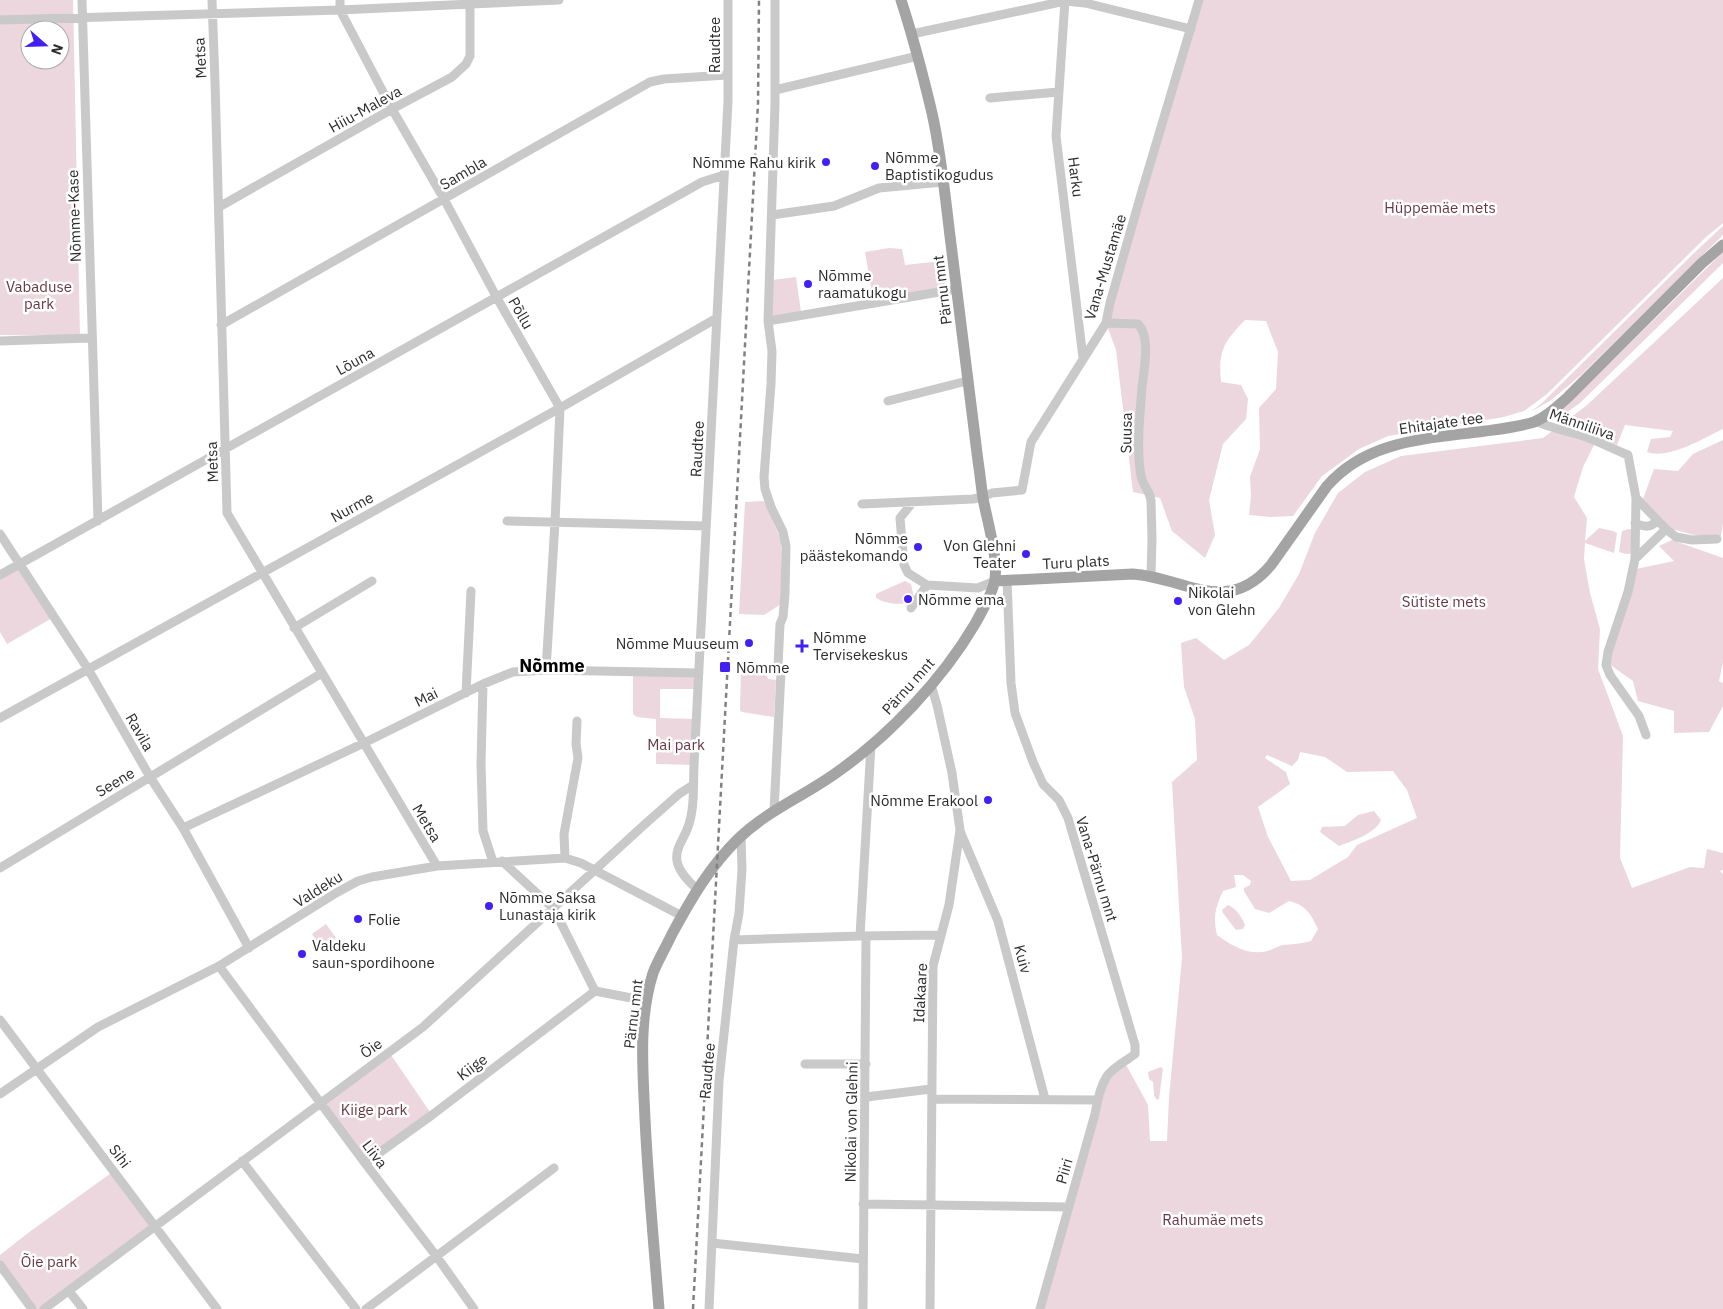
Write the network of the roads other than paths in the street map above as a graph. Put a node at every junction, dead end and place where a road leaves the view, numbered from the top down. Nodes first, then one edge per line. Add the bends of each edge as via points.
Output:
1 (82, 0) edge
2 (212, 0) edge
3 (340, 0) edge
4 (560, 0) edge
5 (728, 0) edge
6 (775, 0) edge
7 (900, 0) edge
8 (1065, 0) edge
9 (1199, 0) edge
10 (470, 2) edge
11 (340, 10) junction
12 (212, 13) junction
13 (83, 18) junction
14 (0, 20) edge
15 (1190, 29) junction
16 (912, 34) junction
17 (918, 56) junction
18 (727, 75) junction
19 (775, 90) junction
20 (1058, 92) junction
21 (990, 98) dead end
22 (392, 109) junction
23 (724, 175) junction
24 (943, 182) junction
25 (444, 199) junction
26 (219, 207) junction
27 (772, 215) junction
28 (1723, 245) edge
29 (957, 289) junction
30 (497, 298) junction
31 (716, 318) junction
32 (768, 321) junction
33 (1106, 323) junction
34 (221, 325) junction
35 (91, 338) junction
36 (0, 341) edge
37 (1083, 358) junction
38 (967, 381) junction
39 (888, 401) dead end
40 (560, 408) junction
41 (1534, 422) junction
42 (225, 449) junction
43 (983, 497) junction
44 (1636, 498) junction
45 (912, 503) junction
46 (862, 504) dead end
47 (98, 521) junction
48 (507, 521) dead end
49 (1657, 521) junction
50 (555, 522) junction
51 (1635, 523) junction
52 (706, 526) junction
53 (1666, 529) junction
54 (0, 534) edge
55 (1717, 539) dead end
56 (1635, 559) junction
57 (20, 564) junction
58 (262, 571) junction
59 (0, 576) edge
60 (1154, 576) junction
61 (1007, 580) junction
62 (372, 581) dead end
63 (995, 581) junction
64 (927, 585) junction
65 (471, 591) dead end
66 (911, 608) dead end
67 (294, 628) junction
68 (88, 669) junction
69 (546, 670) junction
70 (322, 673) junction
71 (699, 674) junction
72 (483, 684) junction
73 (931, 685) junction
74 (466, 693) junction
75 (0, 718) edge
76 (577, 721) dead end
77 (1646, 736) dead end
78 (364, 743) junction
79 (871, 745) junction
80 (150, 777) junction
81 (693, 785) junction
82 (774, 811) junction
83 (183, 828) junction
84 (960, 830) junction
85 (741, 836) junction
86 (565, 858) junction
87 (498, 862) junction
88 (437, 866) junction
89 (0, 868) edge
90 (594, 870) junction
91 (697, 890) junction
92 (554, 909) junction
93 (682, 916) junction
94 (941, 935) junction
95 (863, 936) junction
96 (734, 940) junction
97 (249, 948) junction
98 (220, 966) junction
99 (594, 991) junction
100 (647, 1001) junction
101 (0, 1020) edge
102 (1135, 1054) joint
103 (805, 1064) dead end
104 (866, 1064) junction
105 (36, 1068) junction
106 (931, 1089) junction
107 (0, 1094) edge
108 (866, 1097) junction
109 (932, 1099) junction
110 (1045, 1099) junction
111 (1097, 1100) junction
112 (321, 1102) junction
113 (242, 1161) junction
114 (365, 1163) junction
115 (554, 1168) dead end
116 (863, 1204) junction
117 (931, 1206) junction
118 (1068, 1208) junction
119 (155, 1226) junction
120 (712, 1243) junction
121 (437, 1257) junction
122 (863, 1259) junction
123 (0, 1265) edge
124 (68, 1291) junction
125 (32, 1309) edge
126 (44, 1309) edge
127 (83, 1309) edge
128 (218, 1309) edge
129 (356, 1309) edge
130 (366, 1309) edge
131 (474, 1309) edge
132 (659, 1309) edge
133 (709, 1309) edge
134 (863, 1309) edge
135 (930, 1309) edge
136 (1040, 1309) edge

1 - 13 street, Nõmme-Kase
2 - 12 street, Metsa
3 - 11 street, Põllu
4 - 10 street
5 - 18 street, Raudtee
6 - 19 street
7 - 16 main road, Pärnu mnt
8 - 15 street
8 - 16 street
8 - 20 street, Harku
9 - 15 street, Vana-Mustamäe
10 - 11 street
10 - 22 street, Hiiu-Maleva via 470,56 466,64 452,77
11 - 12 street
11 - 22 street, Põllu
12 - 13 street
12 - 26 street, Metsa
13 - 14 street
13 - 35 street, Nõmme-Kase
15 - 33 street, Vana-Mustamäe
16 - 17 main road, Pärnu mnt
17 - 19 street
17 - 24 main road, Pärnu mnt via 934,121
18 - 23 street, Raudtee
18 - 25 street, Sambla via 650,82
19 - 27 street
20 - 21 street
20 - 37 street, Harku via 1056,136
22 - 25 street, Põllu
22 - 26 street, Hiiu-Maleva
23 - 30 street, Lõuna via 702,182
23 - 31 street, Raudtee
24 - 27 street via 879,188 834,206
24 - 29 main road, Pärnu mnt
25 - 30 street, Põllu
25 - 34 street, Sambla
26 - 34 street, Metsa
27 - 32 street
28 - 41 main road, Ehitajate tee via 1568,397
29 - 32 street
29 - 38 main road, Pärnu mnt
30 - 40 street, Põllu
30 - 42 street, Lõuna
31 - 40 street, Nurme
31 - 52 street, Raudtee
32 - 82 street via 772,351 764,477 771,508 786,546 778,666 781,678
33 - 37 street, Vana-Mustamäe
33 - 60 street, Suusa via 1138,324 1144,332 1146,352 1139,420 1140,462 1141,478 1152,501
34 - 42 street, Metsa
35 - 36 street
35 - 47 street, Nõmme-Kase
37 - 43 street, Vana-Mustamäe via 1031,442 1022,490
38 - 39 street
38 - 43 main road, Pärnu mnt
40 - 50 street
40 - 58 street, Nurme
41 - 44 street, Männiliiva via 1577,434 1628,456
41 - 60 main road, Ehitajate tee via 1402,443 1354,463 1327,486 1262,576 1244,587 1214,593
42 - 47 street, Lõuna
42 - 58 street, Metsa via 227,513
43 - 45 street
43 - 63 main road, Pärnu mnt via 992,541
44 - 49 street
44 - 51 street
45 - 46 street
45 - 64 street via 900,518 904,564 908,573
47 - 57 street, Lõuna
48 - 50 street
49 - 51 street via 1648,527
49 - 53 street
50 - 52 street
50 - 69 street
51 - 56 street
52 - 71 street, Raudtee
53 - 55 street via 1676,537
53 - 56 street
54 - 57 street, Ravila
56 - 77 street via 1606,665 1639,716
57 - 59 street, Lõuna
57 - 68 street, Ravila
58 - 67 street, Metsa
58 - 68 street, Nurme
60 - 61 main road, Turu plats via 1133,574
61 - 63 main road, Turu plats
61 - 102 street, Vana-Pärnu mnt via 1011,683 1016,713 1043,784 1059,800 1068,818
62 - 67 street
63 - 64 street via 978,588
63 - 73 main road, Pärnu mnt via 962,646
64 - 66 street
65 - 74 street
67 - 70 street, Metsa
68 - 75 street, Nurme
68 - 80 street, Ravila
69 - 71 street, Mai
69 - 72 street, Mai via 513,672
70 - 78 street, Metsa
70 - 80 street, Seene
71 - 81 street, Raudtee
72 - 74 street, Mai
72 - 87 street via 483,831
73 - 79 main road, Pärnu mnt
73 - 84 street, Idakaare via 952,773
74 - 78 street, Mai
76 - 86 street via 578,758 564,834
78 - 83 street, Mai
78 - 88 street, Metsa
79 - 82 main road, Pärnu mnt via 834,775
79 - 95 street, Nikolai von Glehni
80 - 83 street, Ravila
80 - 89 street, Seene
81 - 90 street, Õie
81 - 91 street, Raudtee via 691,815 677,860
82 - 85 main road, Pärnu mnt
83 - 97 street, Ravila
84 - 94 street, Idakaare via 949,905
84 - 110 street, Kuiv via 998,921
85 - 91 main road, Pärnu mnt via 712,867
85 - 96 street, Raudtee via 742,870
86 - 87 street, Valdeku
86 - 90 street, Valdeku
87 - 88 street, Valdeku
87 - 92 street
88 - 97 street, Valdeku via 358,881
90 - 92 street, Õie
90 - 93 street, Valdeku
91 - 93 main road, Pärnu mnt
92 - 99 street
92 - 112 street, Õie via 422,1028
93 - 100 main road, Pärnu mnt via 653,972
94 - 95 street
94 - 106 street, Idakaare via 933,966
95 - 96 street
95 - 104 street, Nikolai von Glehni
96 - 120 street, Raudtee via 719,1081
97 - 98 street, Valdeku
98 - 105 street, Valdeku via 98,1027
98 - 112 street, Liiva
99 - 100 street
99 - 114 street, Kiige
100 - 132 main road, Pärnu mnt via 643,1071
101 - 105 street, Sihi
102 - 111 street, Piiri via 1108,1076
103 - 104 street
104 - 108 street, Nikolai von Glehni
105 - 107 street, Valdeku
105 - 119 street, Sihi
106 - 108 street
106 - 109 street, Idakaare
108 - 116 street, Nikolai von Glehni
109 - 110 street
109 - 117 street, Idakaare
110 - 111 street
111 - 118 street, Piiri
112 - 113 street, Õie
112 - 114 street, Liiva
113 - 119 street, Õie
113 - 129 street
114 - 121 street, Liiva
115 - 121 street
116 - 117 street
116 - 122 street, Nikolai von Glehni
117 - 118 street
117 - 135 street, Idakaare
118 - 136 street, Piiri
119 - 124 street, Õie
119 - 128 street, Sihi
120 - 122 street
120 - 133 street, Raudtee
121 - 130 street
121 - 131 street, Liiva
122 - 134 street, Nikolai von Glehni
123 - 125 street
124 - 126 street, Õie
124 - 127 street

